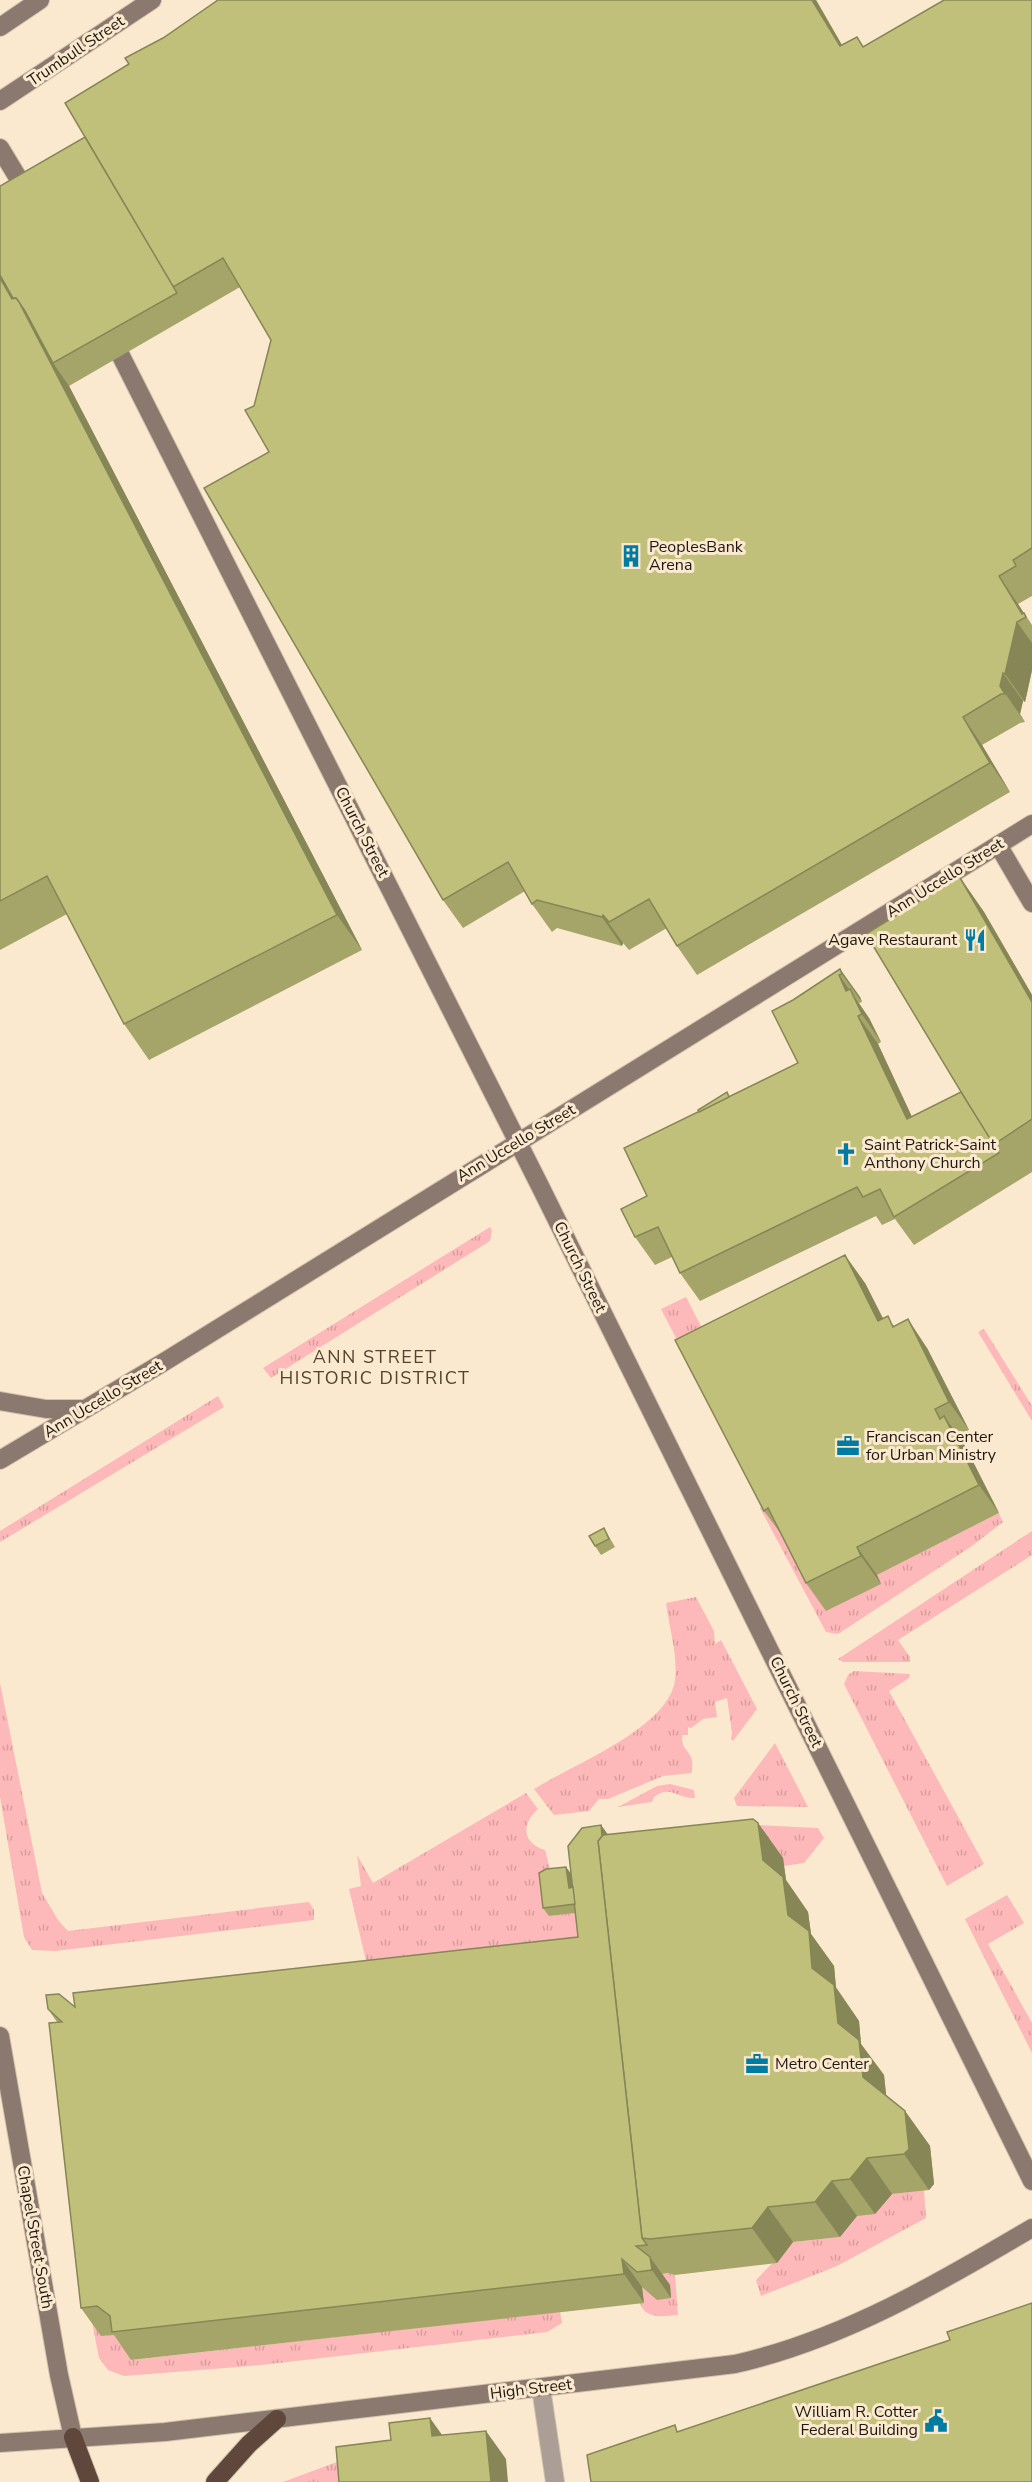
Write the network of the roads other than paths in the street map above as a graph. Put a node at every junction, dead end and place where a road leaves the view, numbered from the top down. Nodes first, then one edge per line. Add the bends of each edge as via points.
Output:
1 (40, 0) edge
2 (152, 0) edge
3 (0, 27) edge
4 (0, 101) edge
5 (0, 148) edge
6 (32, 200) edge
7 (121, 356) dead end
8 (1032, 824) edge
9 (998, 845) junction
10 (1032, 903) edge
11 (517, 1141) junction
12 (0, 1401) edge
13 (86, 1409) junction
14 (0, 1460) edge
15 (0, 2036) edge
16 (1032, 2181) edge
17 (1032, 2228) edge
18 (541, 2388) junction
19 (277, 2419) junction
20 (73, 2437) junction
21 (0, 2443) edge
22 (90, 2482) edge
23 (215, 2482) edge
24 (555, 2482) edge

1 - 3 street
2 - 4 street, Trumbull Street
5 - 6 street
7 - 11 street, Church Street
8 - 9 street, Ann Uccello Street
9 - 10 street
9 - 11 street, Ann Uccello Street
11 - 13 street, Ann Uccello Street
11 - 16 street, Church Street
12 - 13 street via 46,1409
13 - 14 street, Ann Uccello Street
15 - 20 street, Chapel Street South
17 - 18 street, High Street via 885,2310 783,2351 722,2367
18 - 19 street, High Street
18 - 24 street
19 - 20 street, High Street via 165,2432
19 - 23 highway
20 - 21 street, High Street
20 - 22 highway

